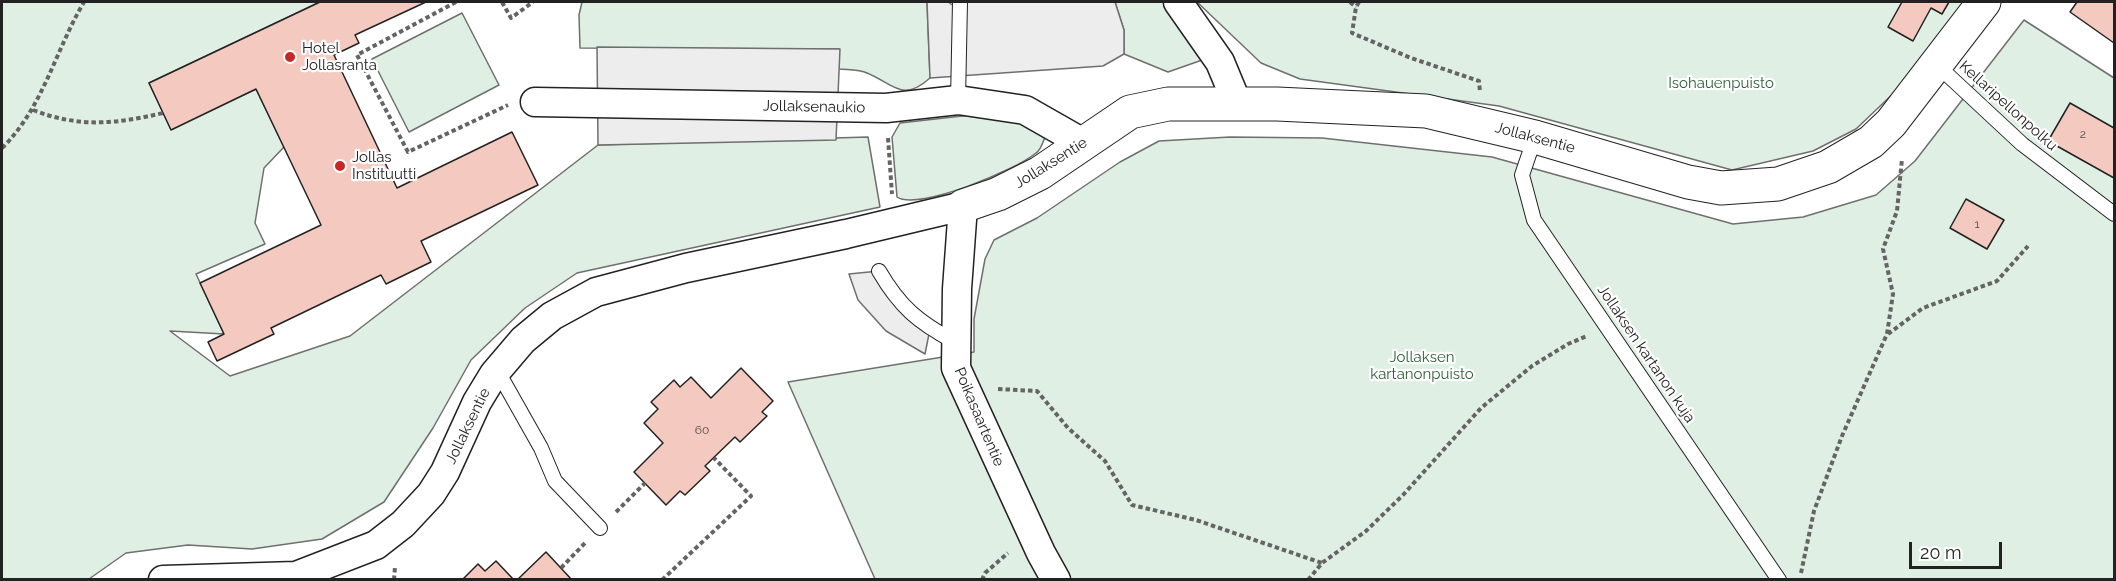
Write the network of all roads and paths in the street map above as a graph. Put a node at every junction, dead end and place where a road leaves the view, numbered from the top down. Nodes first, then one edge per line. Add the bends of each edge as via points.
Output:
1 (84, 2) edge
2 (456, 2) edge
3 (502, 2) edge
4 (533, 2) edge
5 (960, 2) edge
6 (1178, 2) edge
7 (1350, 2) edge
8 (1359, 2) edge
9 (1984, 2) edge
10 (1356, 7) junction
11 (1937, 65) junction
12 (958, 100) junction
13 (535, 102) joint
14 (1237, 104) junction
15 (886, 108) junction
16 (33, 110) junction
17 (163, 113) dead end
18 (1484, 124) junction
19 (1535, 137) junction
20 (1083, 142) junction
21 (2, 148) edge
22 (1902, 159) dead end
23 (892, 196) dead end
24 (963, 206) junction
25 (2115, 214) edge
26 (2028, 246) dead end
27 (879, 271) dead end
28 (1607, 327) junction
29 (1887, 334) junction
30 (955, 342) junction
31 (497, 370) junction
32 (970, 403) junction
33 (714, 458) dead end
34 (645, 483) dead end
35 (600, 528) junction
36 (1031, 532) junction
37 (1322, 563) junction
38 (561, 568) dead end
39 (296, 578) edge
40 (163, 579) edge
41 (662, 579) edge
42 (982, 579) edge
43 (1056, 579) edge
44 (1308, 579) edge
45 (1779, 579) edge
46 (1799, 579) edge

1 - 16 path via 66,32
2 - 13 path via 357,55 408,152 508,105
3 - 4 path via 511,18
5 - 12 lane
6 - 14 street via 1220,62
7 - 10 path
8 - 10 path
9 - 11 street, Jollaksentie
10 - 18 path via 1352,33 1479,81
11 - 19 street, Jollaksentie via 1871,142 1828,167 1778,184 1721,188 1688,182
11 - 25 lane, Kellaripellonpolku via 2022,144
12 - 15 street, Jollaksenaukio
12 - 20 street, Jollaksenaukio via 1025,110
13 - 15 street, Jollaksenaukio
14 - 18 street, Jollaksentie via 1426,111
14 - 20 street, Jollaksentie via 1168,104 1130,112
15 - 23 path
16 - 17 path via 59,120 86,123 121,122
16 - 21 path
18 - 19 street, Jollaksentie
19 - 28 lane, Jollaksen kartanon kuja via 1522,175 1534,220
20 - 24 street, Jollaksentie via 1040,173
22 - 29 path via 1897,211 1883,249 1893,294
24 - 30 street, Poikasaartentie
24 - 31 street, Jollaksentie via 706,263 596,292 552,316 523,340
26 - 29 path via 1997,281 1923,308
27 - 30 lane via 910,314
28 - 37 path via 1532,366 1481,408 1403,495 1366,531
28 - 45 lane, Jollaksen kartanon kuja
29 - 46 path via 1814,511
30 - 32 street, Poikasaartentie via 956,369
31 - 35 lane via 542,448 555,481
31 - 39 street, Jollaksentie via 477,402 445,472 403,524 376,545
32 - 36 street, Poikasaartentie
32 - 37 path via 1001,387 1037,391 1068,428 1106,462 1132,505 1196,520
33 - 41 path via 751,496
34 - 35 path
35 - 38 path
36 - 42 path
36 - 43 street, Poikasaartentie
37 - 44 path
39 - 40 street, Jollaksentie

